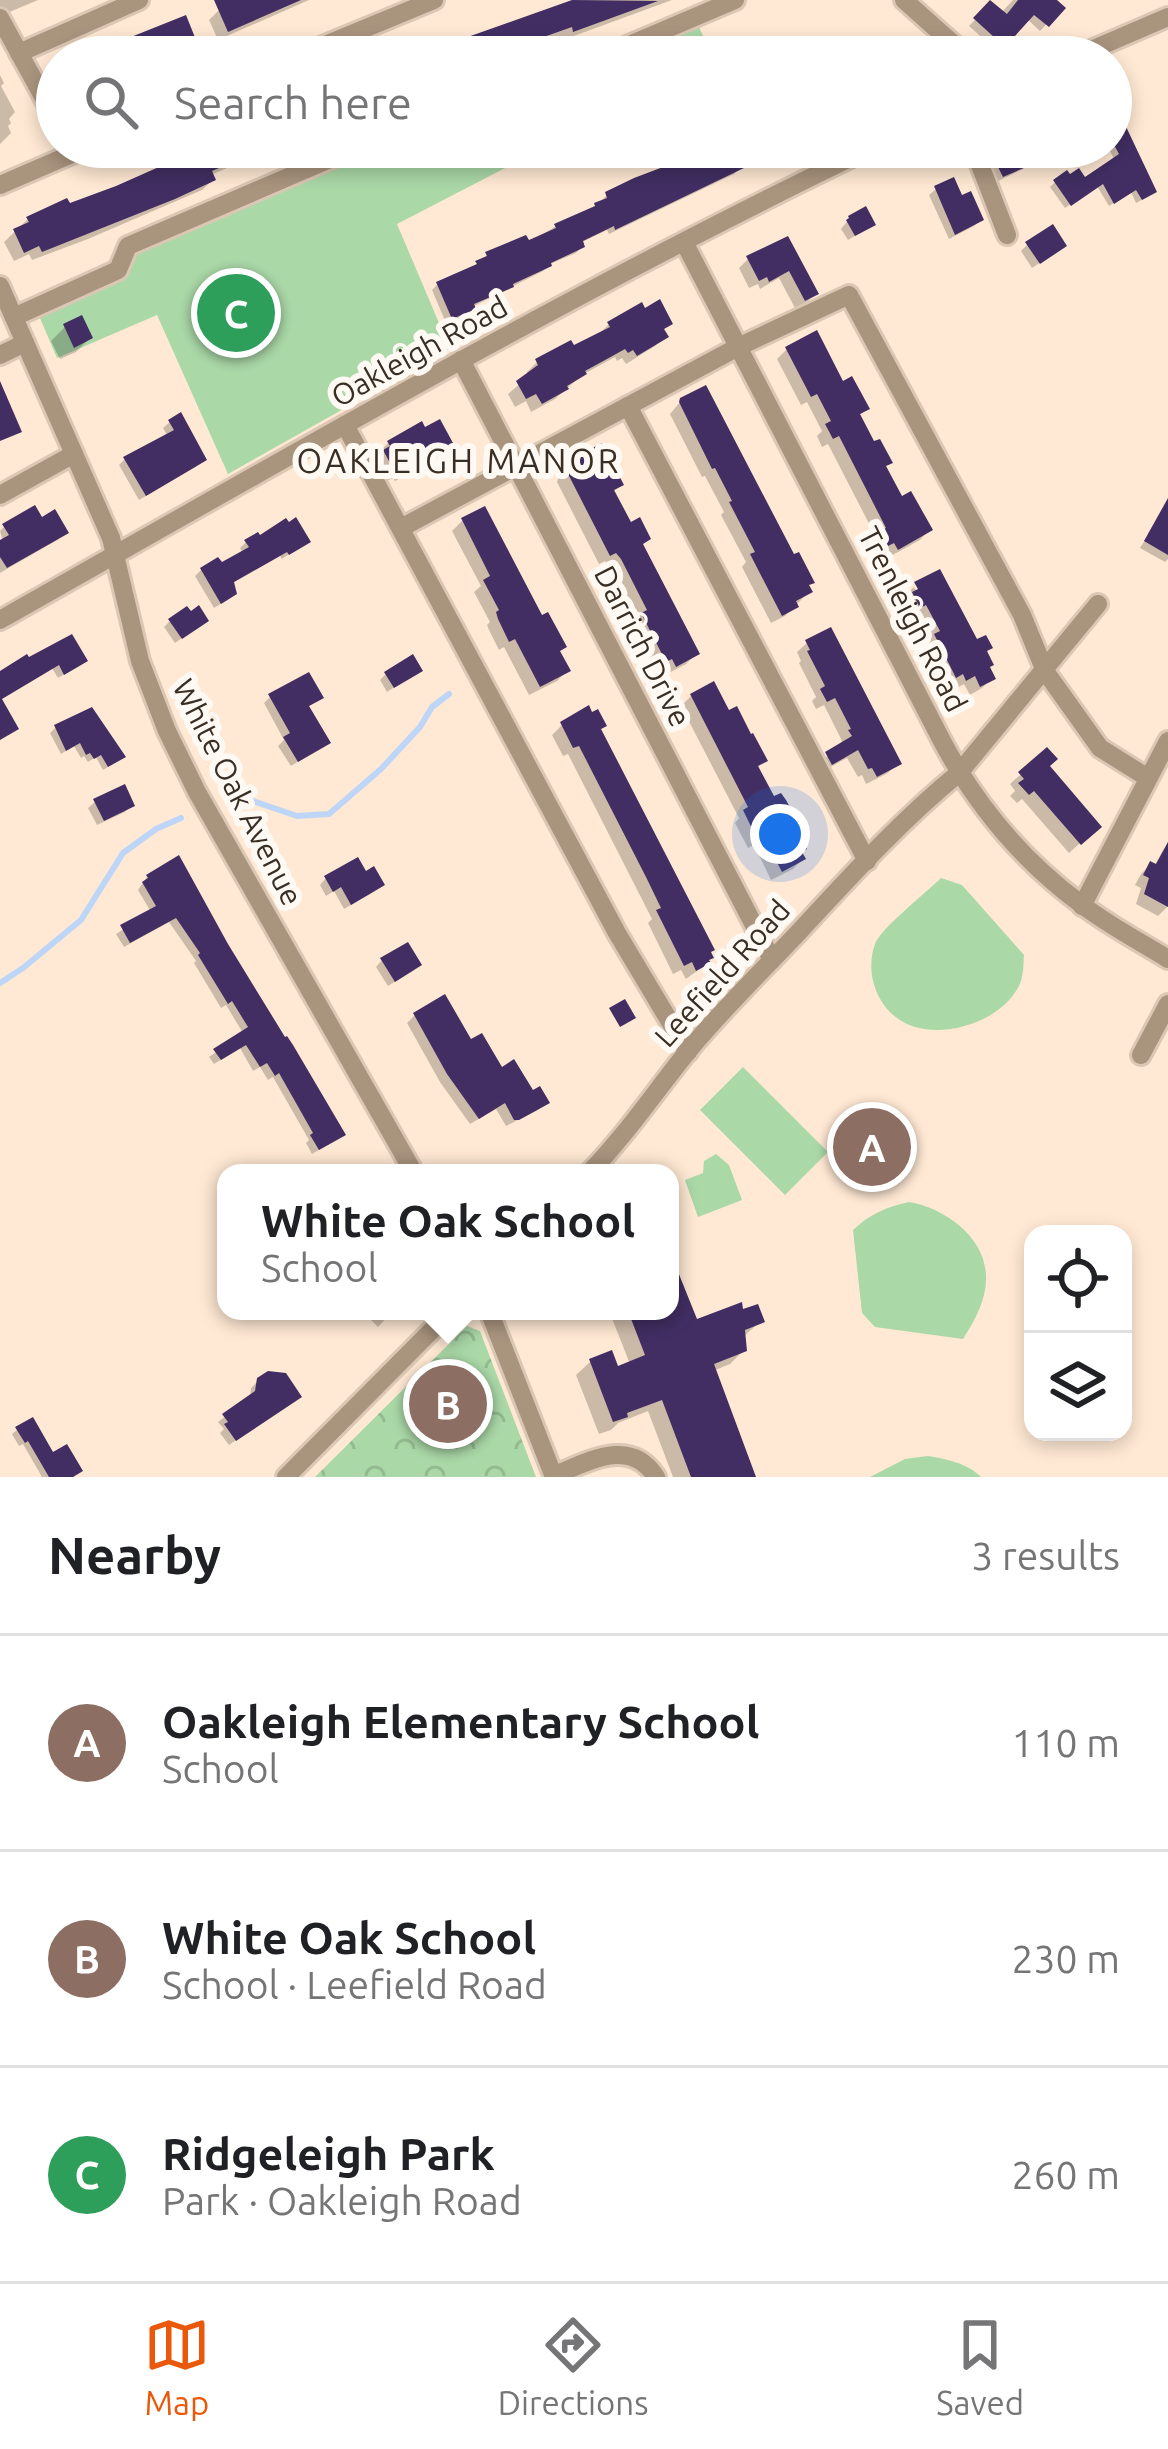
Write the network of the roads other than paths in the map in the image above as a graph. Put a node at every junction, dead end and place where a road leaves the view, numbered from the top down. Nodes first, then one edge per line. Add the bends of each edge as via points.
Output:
1 (139, 0) edge
2 (434, 0) edge
3 (735, 0) edge
4 (904, 0) edge
5 (1168, 17) edge
6 (0, 18) edge
7 (57, 36) edge
8 (347, 36) edge
9 (651, 36) edge
10 (944, 36) edge
11 (1124, 36) edge
12 (36, 45) edge
13 (20, 52) junction
14 (36, 82) edge
15 (36, 168) edge
16 (309, 168) edge
17 (832, 168) edge
18 (981, 168) edge
19 (0, 185) edge
20 (1007, 235) dead end
21 (684, 242) junction
22 (0, 286) edge
23 (14, 317) junction
24 (25, 344) junction
25 (738, 347) junction
26 (0, 355) edge
27 (461, 360) junction
28 (628, 406) junction
29 (345, 425) junction
30 (74, 454) junction
31 (515, 465) junction
32 (0, 495) edge
33 (401, 528) junction
34 (114, 556) junction
35 (1098, 604) dead end
36 (0, 620) edge
37 (1045, 670) junction
38 (1168, 741) edge
39 (959, 773) junction
40 (1148, 778) junction
41 (867, 861) junction
42 (1082, 906) junction
43 (1168, 959) edge
44 (772, 960) junction
45 (1168, 1004) edge
46 (1160, 1040) edge
47 (688, 1052) junction
48 (1141, 1055) dead end
49 (409, 1164) edge
50 (598, 1164) edge
51 (443, 1320) edge
52 (493, 1320) edge
53 (554, 1476) edge
54 (286, 1477) edge
55 (656, 1477) edge

1 - 7 street
2 - 8 street
3 - 9 street
4 - 10 street
5 - 11 street
6 - 13 street
12 - 13 street
13 - 14 street
15 - 19 street
16 - 23 street via 128,246 118,270
17 - 21 street, Oakleigh Road
18 - 20 street
21 - 25 street, Trenleigh Road
21 - 27 street, Oakleigh Road
22 - 23 street, White Oak Avenue
23 - 24 street, White Oak Avenue
24 - 26 street
24 - 30 street, White Oak Avenue
25 - 28 street
25 - 37 street via 848,295
25 - 39 street, Trenleigh Road
27 - 29 street, Oakleigh Road
27 - 31 street, Darrich Drive
28 - 31 street
28 - 41 street
29 - 33 street
29 - 34 street, Oakleigh Road
30 - 32 street
30 - 34 street, White Oak Avenue
31 - 33 street
31 - 44 street, Darrich Drive
33 - 47 street
34 - 36 street, Oakleigh Road
34 - 49 street, White Oak Avenue via 140,662 174,746
35 - 37 street, Leefield Road
37 - 39 street, Leefield Road
37 - 40 street via 1100,748
38 - 40 street
39 - 41 street, Leefield Road
39 - 42 street, Trenleigh Road via 1018,848
40 - 42 street
41 - 44 street, Leefield Road
42 - 43 street, Trenleigh Road
44 - 47 street, Leefield Road
45 - 46 street
46 - 48 street
47 - 50 street, Leefield Road
51 - 54 street
52 - 53 street
53 - 55 street via 623,1454

